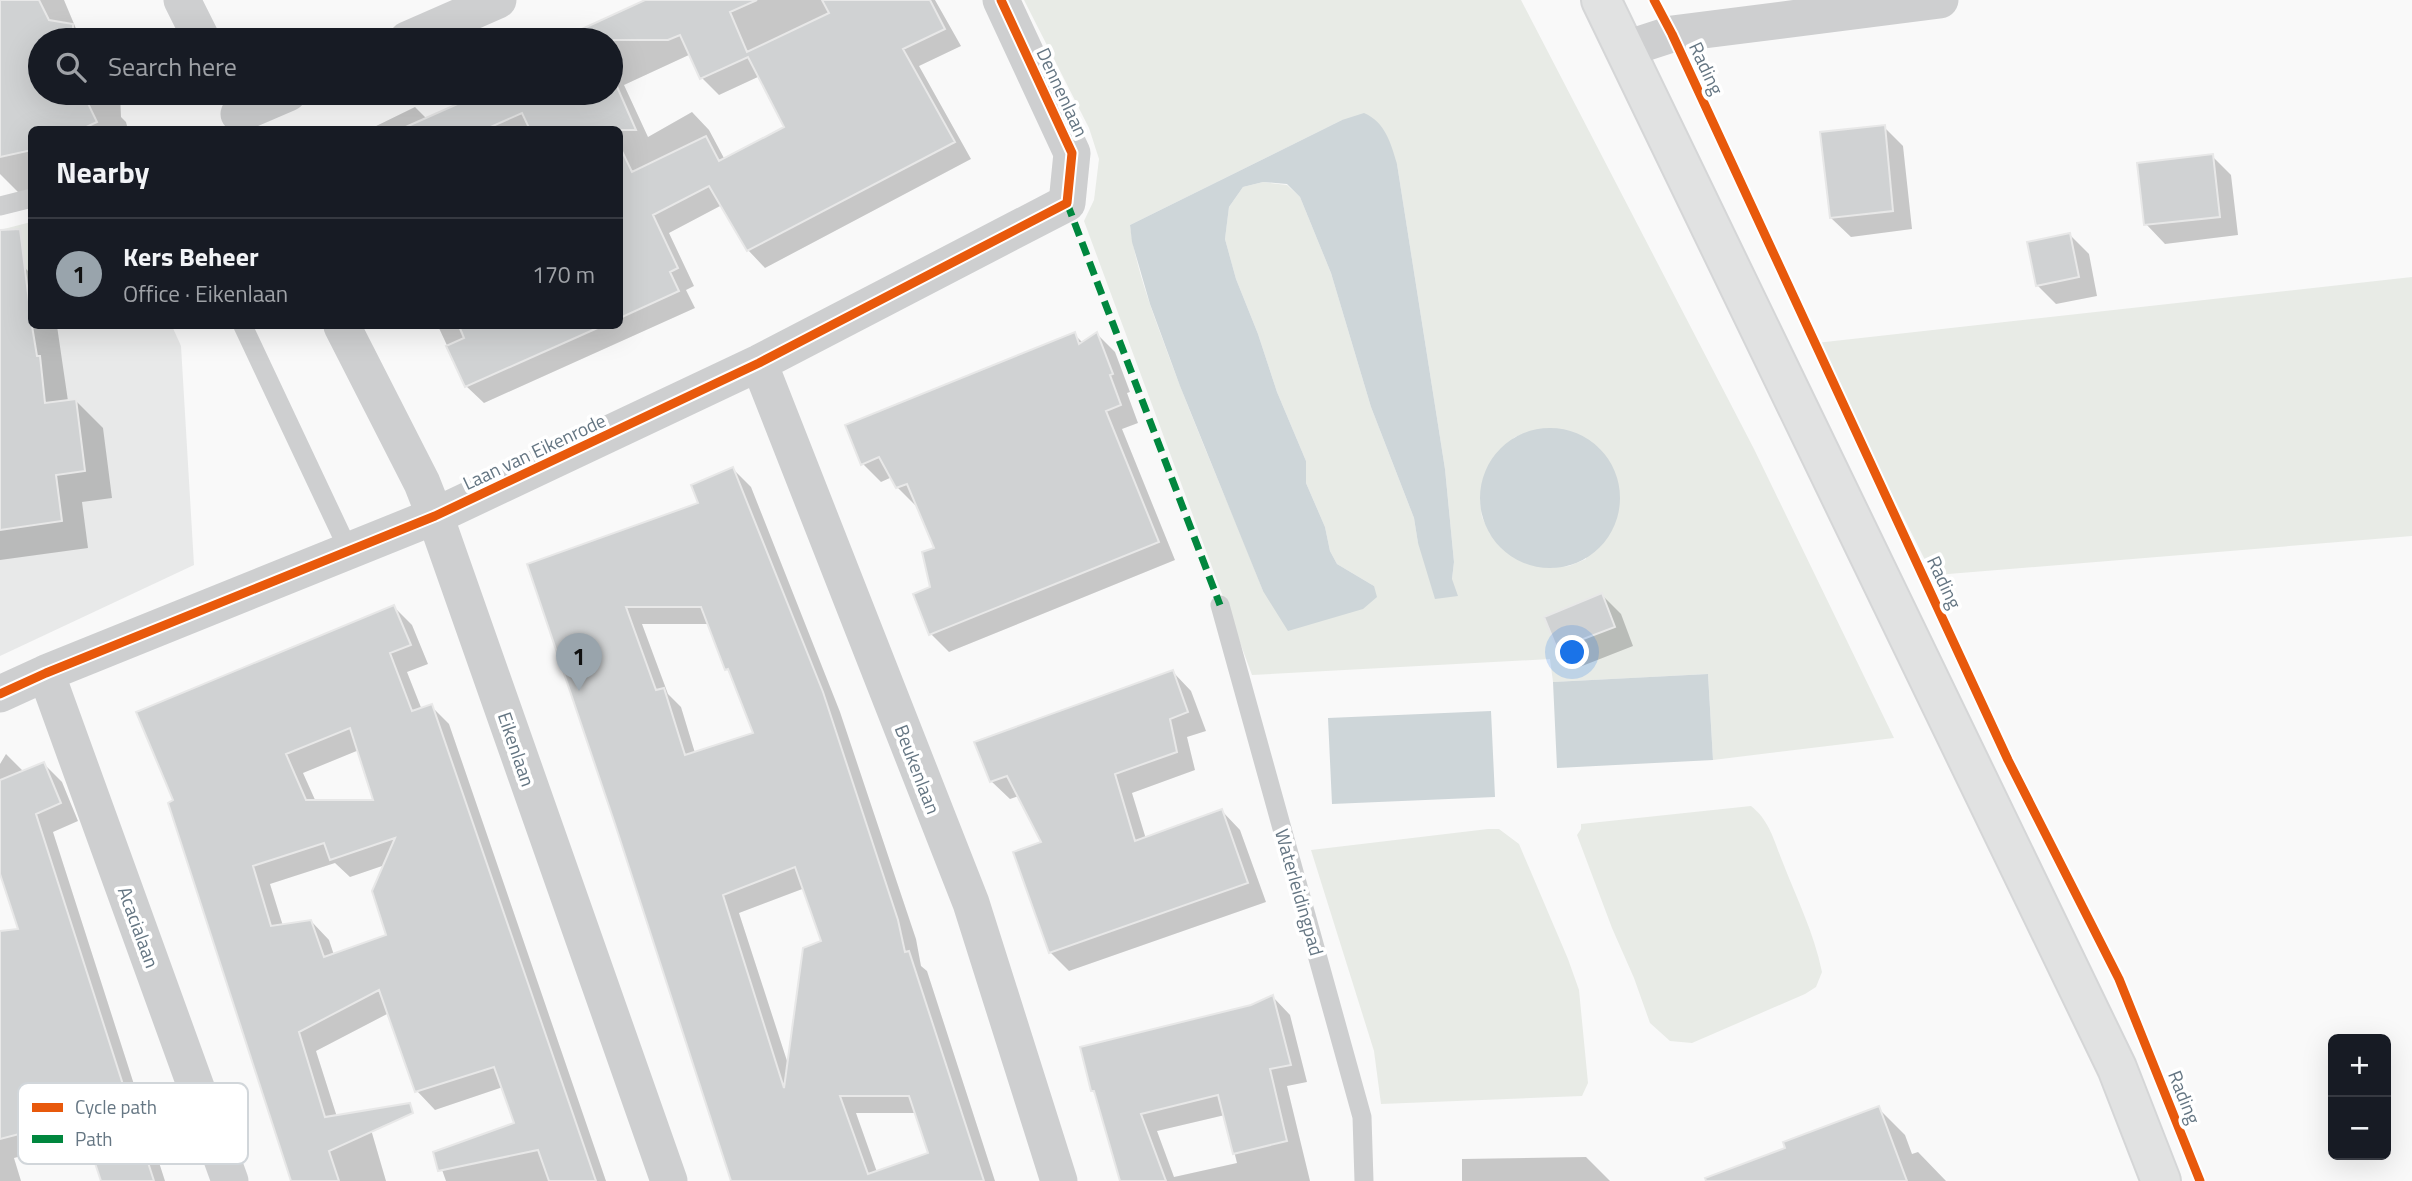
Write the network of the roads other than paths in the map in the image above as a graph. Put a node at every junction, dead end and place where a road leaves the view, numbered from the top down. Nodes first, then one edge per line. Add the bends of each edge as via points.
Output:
1 (182, 0) edge
2 (498, 0) edge
3 (1001, 0) edge
4 (1601, 0) edge
5 (1940, 0) edge
6 (196, 28) edge
7 (434, 28) edge
8 (1626, 49) junction
9 (256, 105) edge
10 (238, 112) edge
11 (28, 199) edge
12 (1067, 203) joint
13 (0, 206) edge
14 (244, 329) edge
15 (344, 329) edge
16 (759, 363) junction
17 (435, 516) junction
18 (349, 551) junction
19 (1220, 605) dead end
20 (46, 673) junction
21 (0, 694) edge
22 (195, 1083) edge
23 (224, 1164) edge
24 (230, 1181) edge
25 (669, 1181) edge
26 (1059, 1181) edge
27 (1364, 1181) edge
28 (2161, 1181) edge

1 - 6 street
2 - 7 street
3 - 12 street, Dennenlaan via 1072,153
4 - 8 main road
5 - 8 street, Rading via 1672,34
8 - 28 main road via 2117,1068
9 - 10 street
11 - 13 lane
12 - 16 street, Laan van Eikenrode
14 - 18 lane
15 - 17 street, Eikenlaan
16 - 17 street, Laan van Eikenrode
16 - 26 street, Beukenlaan via 971,903
17 - 18 street, Laan van Eikenrode
17 - 25 street, Eikenlaan
18 - 20 street, Laan van Eikenrode
19 - 27 lane, Waterleidingpad via 1362,1117
20 - 21 street, Laan van Eikenrode
20 - 22 street, Acacialaan
23 - 24 street, Acacialaan

